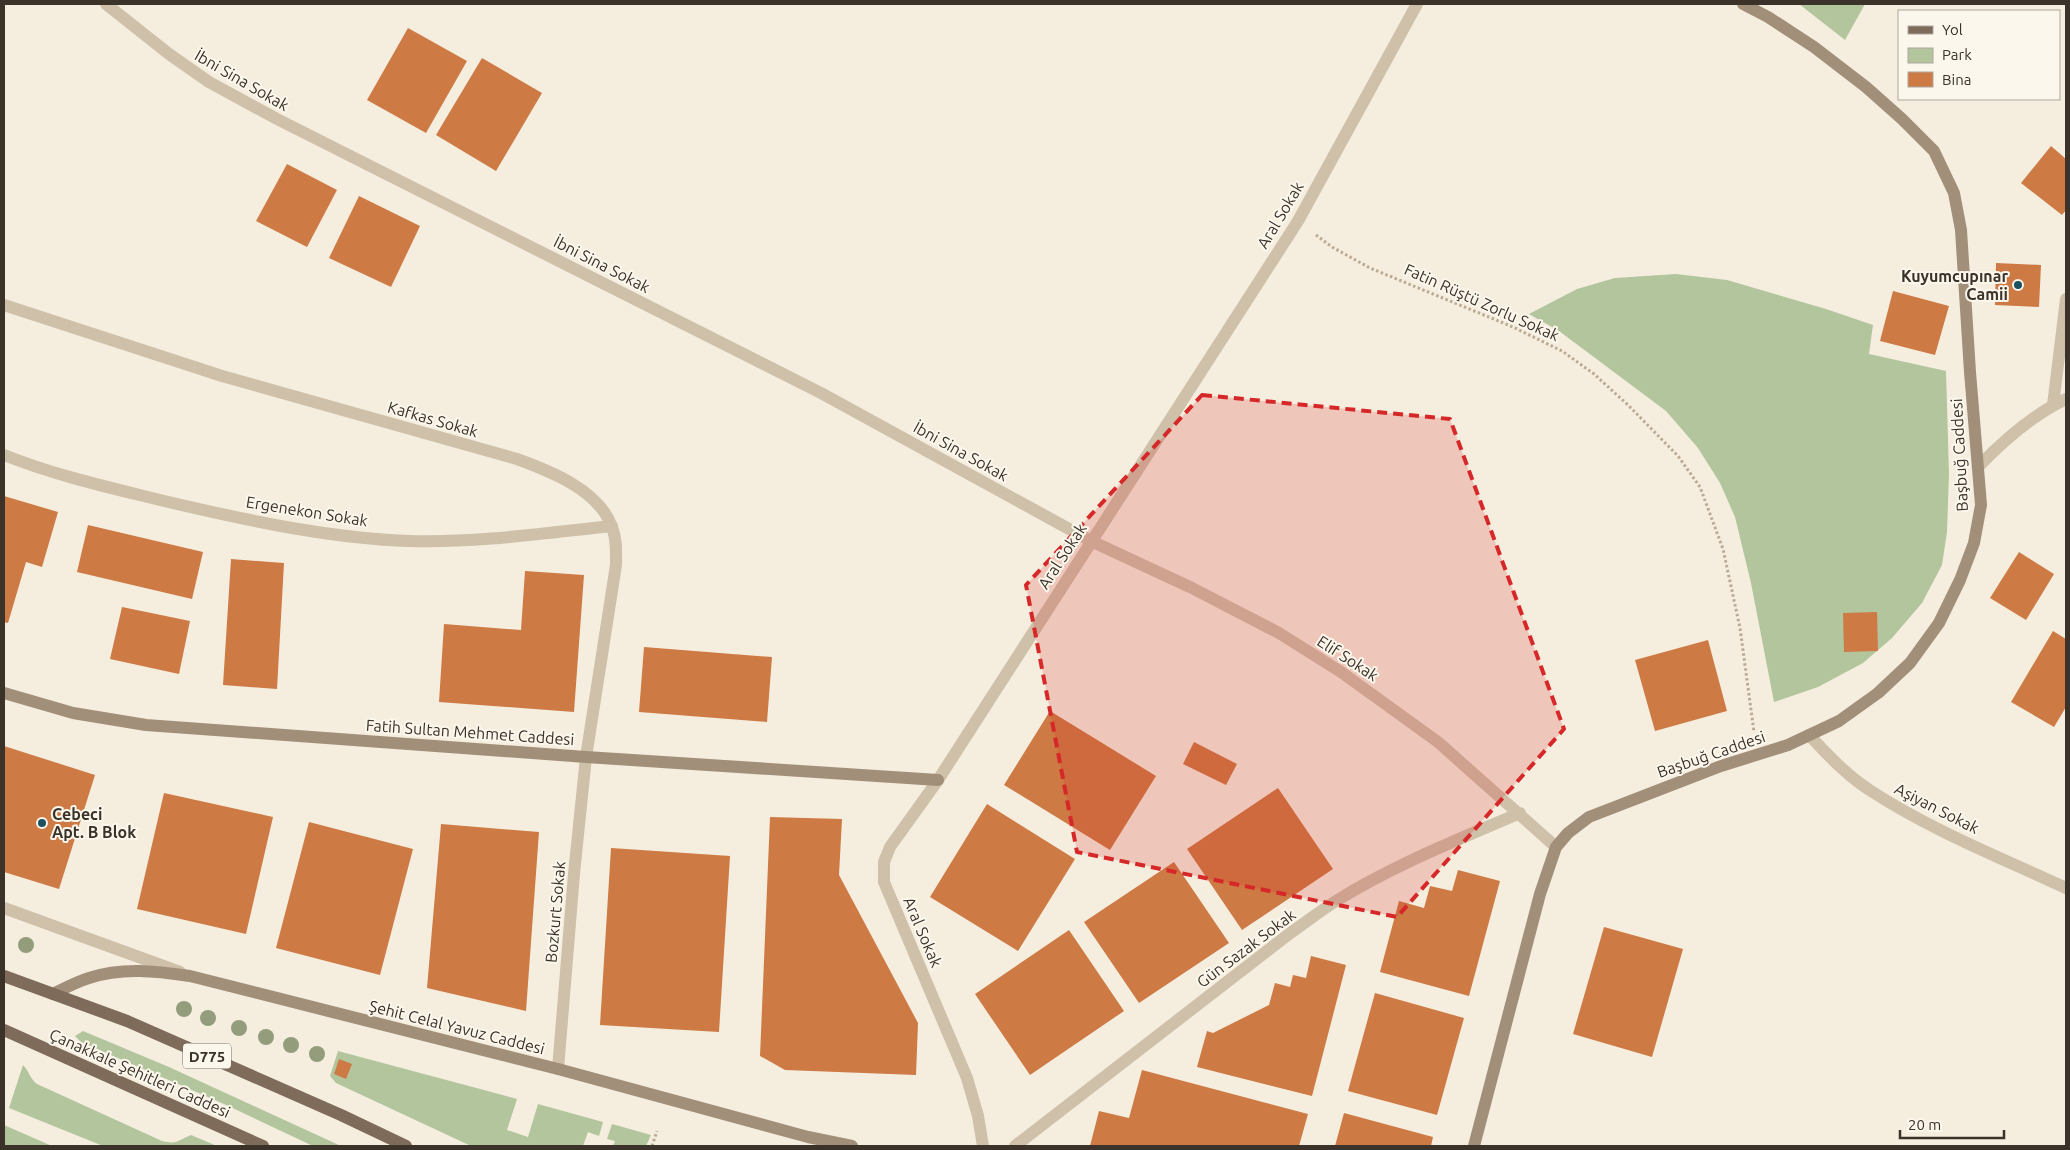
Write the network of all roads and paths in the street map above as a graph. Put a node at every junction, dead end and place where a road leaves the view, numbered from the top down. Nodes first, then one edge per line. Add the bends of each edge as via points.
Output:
1 (106, 4) edge
2 (1417, 4) edge
3 (1743, 4) edge
4 (1298, 221) junction
5 (2066, 299) edge
6 (4, 305) edge
7 (2066, 398) edge
8 (2053, 405) junction
9 (4, 455) edge
10 (1978, 467) junction
11 (612, 526) junction
12 (1091, 542) junction
13 (4, 693) edge
14 (1809, 735) junction
15 (1757, 755) junction
16 (586, 757) junction
17 (938, 780) junction
18 (1520, 813) junction
19 (1556, 847) junction
20 (2066, 888) edge
21 (4, 908) edge
22 (4, 976) edge
23 (190, 976) junction
24 (53, 994) junction
25 (4, 1030) edge
26 (558, 1069) junction
27 (657, 1131) dead end
28 (263, 1146) edge
29 (406, 1146) edge
30 (652, 1146) edge
31 (852, 1146) edge
32 (982, 1146) edge
33 (1015, 1146) edge
34 (1474, 1146) edge

1 - 12 street, İbni Sina Sokak via 209,82 276,119 821,393
2 - 4 street, Aral Sokak
3 - 10 street, Başbuğ Caddesi via 1814,47 1859,81 1934,150 1954,193 1961,230
4 - 12 street, Aral Sokak
4 - 15 path, Fatin Rüştü Zorlu Sokak via 1332,247 1370,268 1504,323 1562,351 1594,374 1678,456 1700,487 1723,549 1740,628
5 - 8 street
6 - 11 street, Kafkas Sokak via 222,376 541,468 588,496 602,508
7 - 8 street
8 - 10 street via 2007,437
9 - 11 street, Ergenekon Sokak via 90,483 183,505 349,536 447,541
10 - 14 street, Başbuğ Caddesi via 1981,505 1974,543 1939,623 1910,663 1878,693 1839,721
11 - 16 street, Kafkas Sokak via 616,565
12 - 17 street, Aral Sokak
12 - 18 street, Elif Sokak via 1192,588 1279,633 1341,672 1438,742
13 - 16 street, Fatih Sultan Mehmet Caddesi via 73,713 146,725
14 - 15 street, Başbuğ Caddesi
14 - 20 street, Aşiyan Sokak via 1835,763 1869,790 1910,815
15 - 19 street, Başbuğ Caddesi via 1589,817
16 - 17 street, Fatih Sultan Mehmet Caddesi
16 - 26 street, Bozkurt Sokak
17 - 32 street, Aral Sokak via 890,847 884,862 884,882 967,1078 978,1116
18 - 19 street, Elif Sokak
18 - 33 street, Gün Sazak Sokak via 1429,851 1335,902
19 - 34 street, Başbuğ Caddesi via 1540,894
21 - 23 street
22 - 24 main road, D775
23 - 24 street, Şehit Celal Yavuz Caddesi via 137,970 112,972 87,978
23 - 26 street, Şehit Celal Yavuz Caddesi
24 - 29 main road, D775 via 127,1021
25 - 28 main road, Çanakkale Şehitleri Caddesi
26 - 31 street, Şehit Celal Yavuz Caddesi
27 - 30 path

